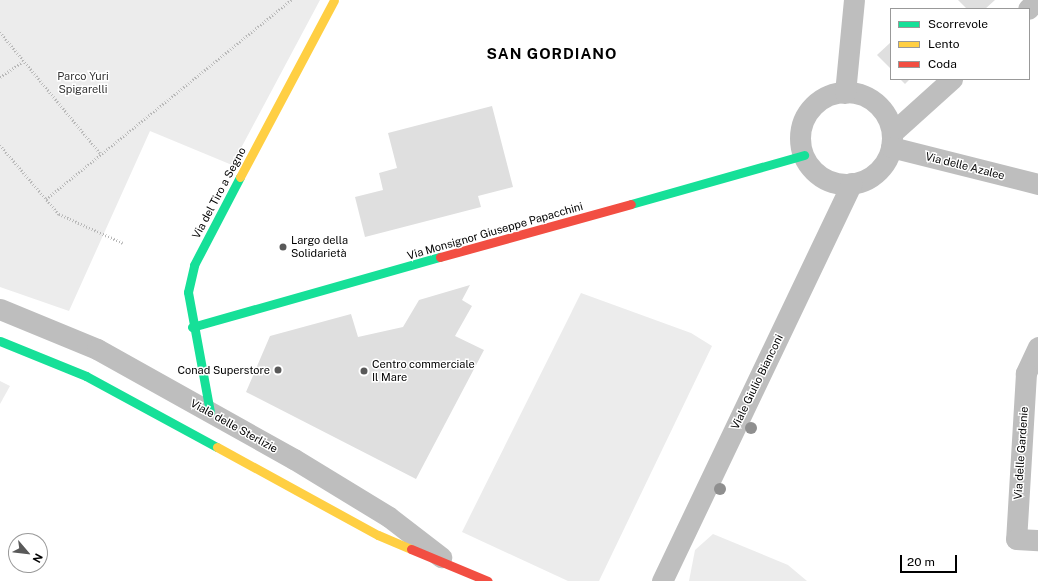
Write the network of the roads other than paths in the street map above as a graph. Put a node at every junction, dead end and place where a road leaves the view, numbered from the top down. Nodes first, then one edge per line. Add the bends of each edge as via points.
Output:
1 (334, 0) edge
2 (854, 0) edge
3 (1037, 0) edge
4 (1029, 8) edge
5 (951, 80) edge
6 (845, 93) junction
7 (892, 140) junction
8 (804, 155) junction
9 (852, 183) junction
10 (1038, 184) edge
11 (0, 309) edge
12 (192, 327) junction
13 (0, 341) edge
14 (1038, 347) edge
15 (210, 412) junction
16 (1038, 540) edge
17 (455, 567) junction
18 (488, 581) edge
19 (662, 581) edge

1 - 12 street, Via del Tiro a Segno via 194,265 188,292
2 - 6 street
3 - 4 street
5 - 7 street
6 - 7 street via 868,98 880,106
6 - 8 street via 826,96 805,116 801,130
7 - 9 street via 875,174
7 - 10 street, Via delle Azalee
8 - 9 street via 816,174 830,182
8 - 12 street, Via Monsignor Giuseppe Papacchini
9 - 19 street, Viale Giulio Bianconi
11 - 15 street, Viale delle Sterlizie via 97,349
12 - 15 street, Via del Tiro a Segno
13 - 17 street, Viale delle Sterlizie via 86,376 378,535
14 - 16 street, Via delle Gardenie via 1026,373 1016,539
15 - 17 street, Viale delle Sterlizie via 389,517
17 - 18 street, Viale delle Sterlizie

